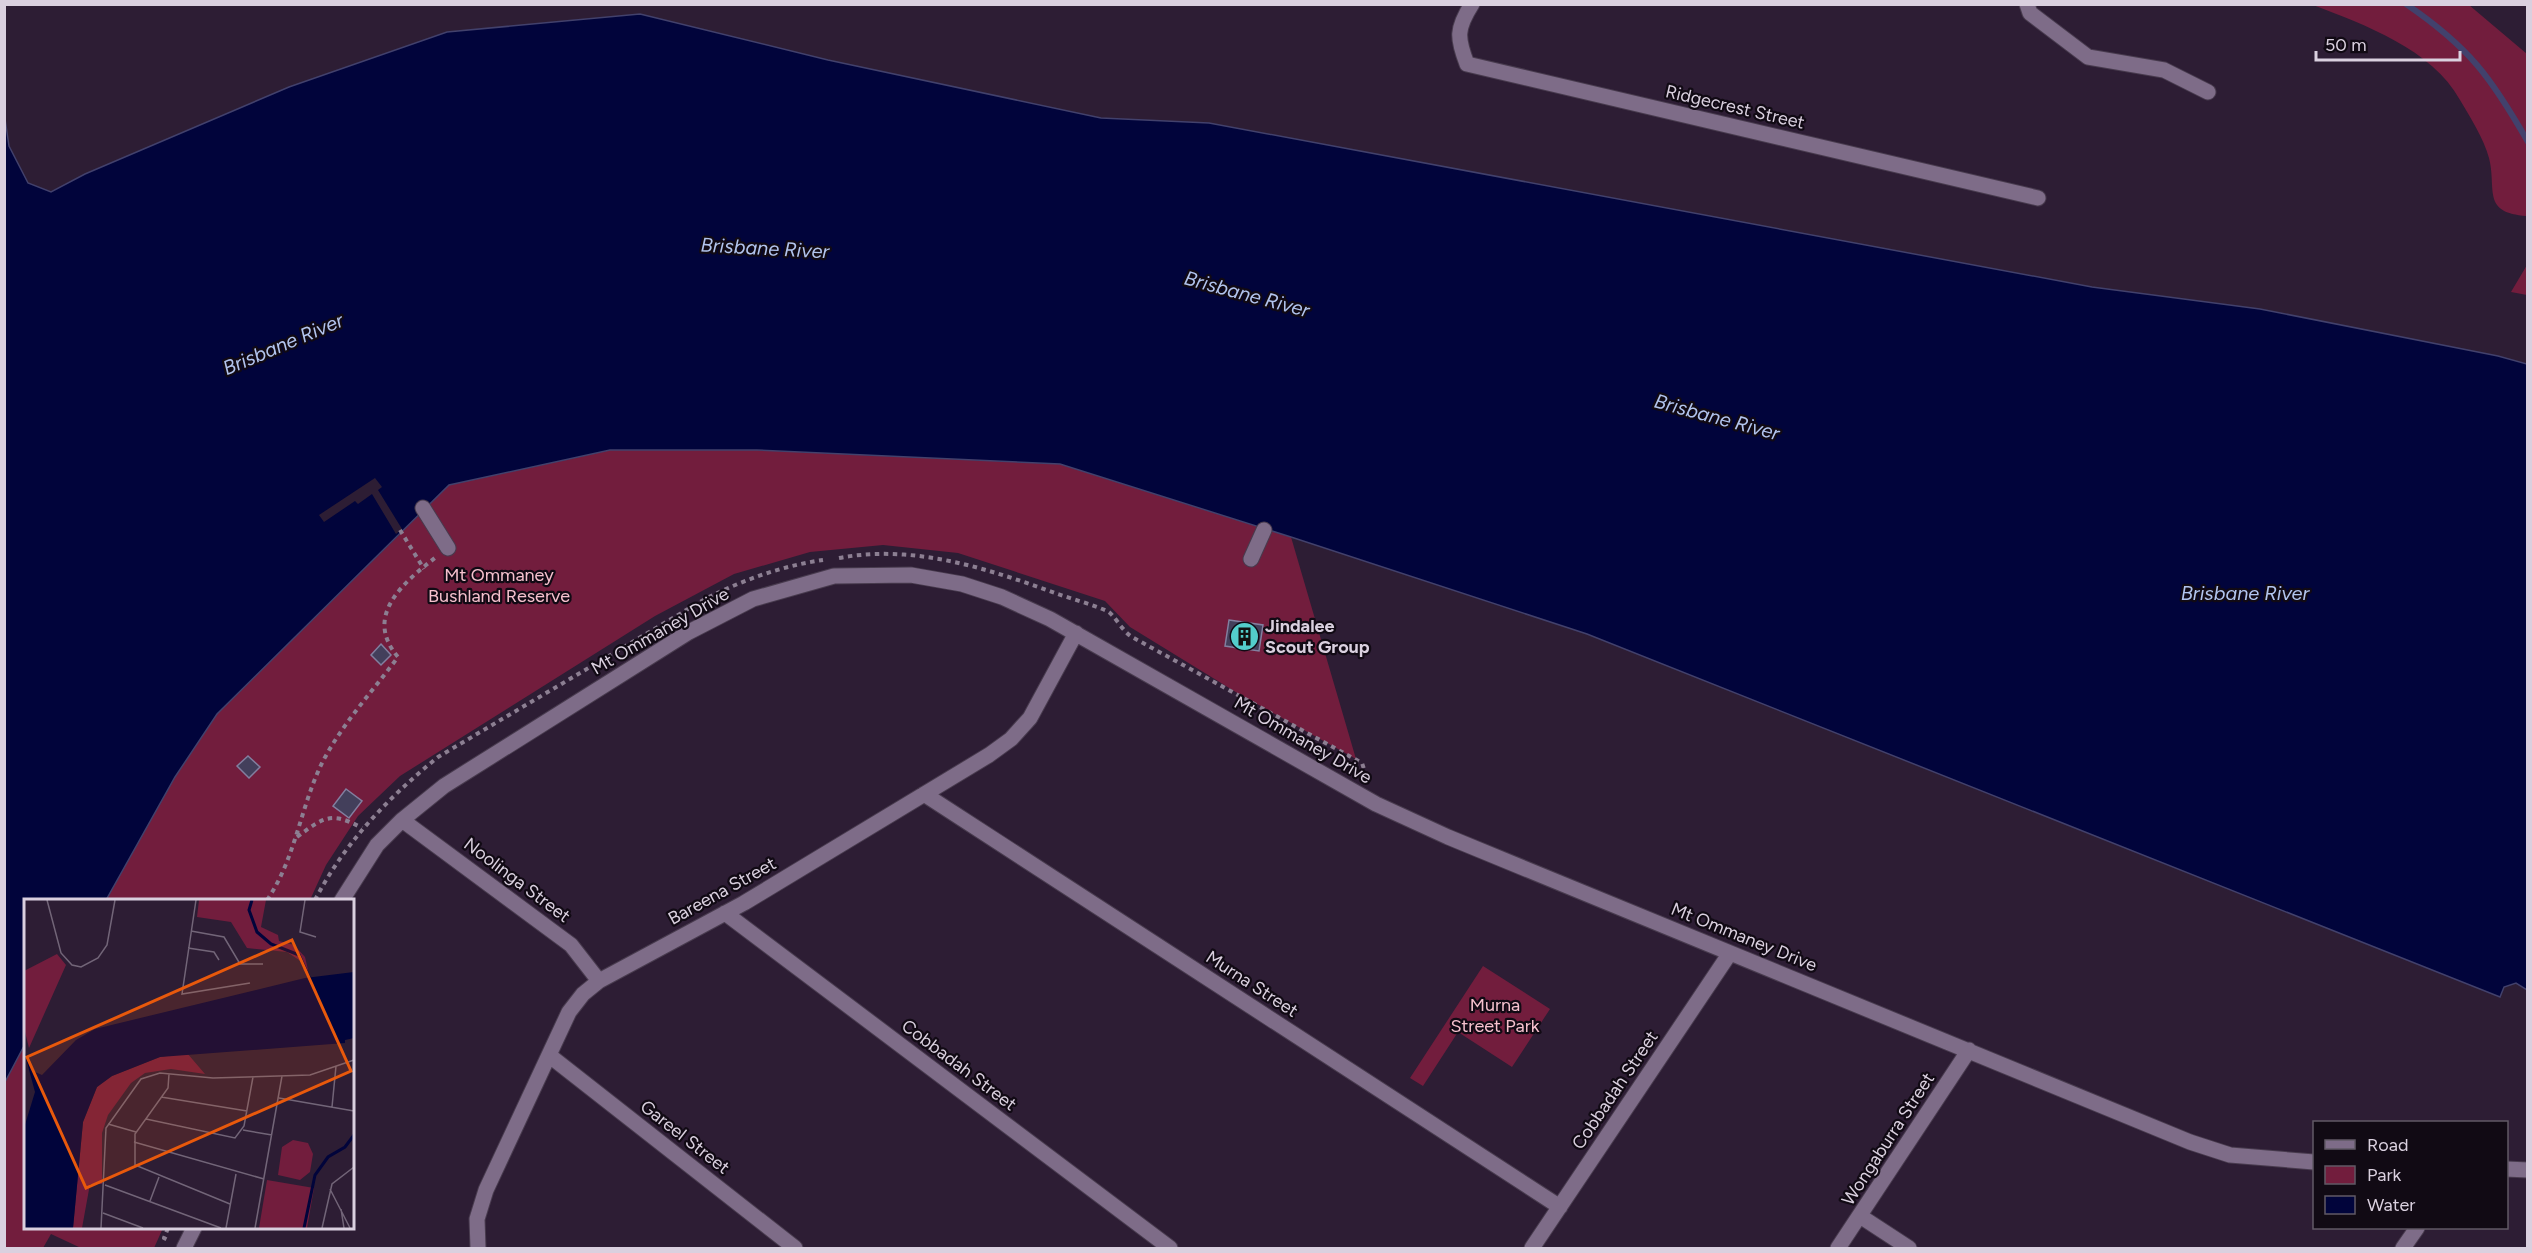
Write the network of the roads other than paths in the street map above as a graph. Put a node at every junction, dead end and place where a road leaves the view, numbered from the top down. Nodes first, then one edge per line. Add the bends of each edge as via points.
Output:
1 (1472, 4) edge
2 (2027, 4) edge
3 (2208, 92) dead end
4 (2038, 198) dead end
5 (423, 508) dead end
6 (1264, 530) dead end
7 (448, 548) dead end
8 (1251, 559) dead end
9 (1076, 633) junction
10 (924, 794) junction
11 (402, 820) junction
12 (343, 899) edge
13 (725, 913) junction
14 (1730, 953) junction
15 (599, 981) junction
16 (1970, 1050) junction
17 (550, 1056) junction
18 (2313, 1162) edge
19 (2508, 1169) edge
20 (2528, 1170) edge
21 (1560, 1207) junction
22 (1860, 1216) junction
23 (193, 1229) edge
24 (2416, 1229) edge
25 (184, 1248) edge
26 (478, 1248) edge
27 (795, 1248) edge
28 (1170, 1248) edge
29 (1532, 1248) edge
30 (1838, 1248) edge
31 (1909, 1248) edge
32 (2403, 1248) edge

1 - 4 street, Ridgecrest Street via 1461,22 1459,43 1467,64
2 - 3 street via 2030,14 2088,57 2163,70
5 - 7 street
6 - 8 street
9 - 10 street, Bareena Street via 1030,718 1011,739
9 - 11 street, Mt Ommaney Drive via 1002,597 962,584 911,575 834,576 753,599 689,632 444,786
9 - 14 street, Mt Ommaney Drive via 1408,820
10 - 13 street, Bareena Street
10 - 21 street, Murna Street
11 - 12 street, Mt Ommaney Drive via 377,845
11 - 15 street, Noolinga Street via 571,945
13 - 15 street, Bareena Street
13 - 28 street, Cobbadah Street
14 - 16 street, Mt Ommaney Drive
14 - 21 street, Cobbadah Street
15 - 17 street, Bareena Street via 568,1012
16 - 18 street, Mt Ommaney Drive via 2210,1149 2229,1155
16 - 22 street, Wongaburra Street
17 - 26 street, Bareena Street via 486,1190 477,1219
17 - 27 street, Gareel Street
19 - 20 street
21 - 29 street, Cobbadah Street
22 - 30 street, Wongaburra Street
22 - 31 street
23 - 25 street
24 - 32 street

